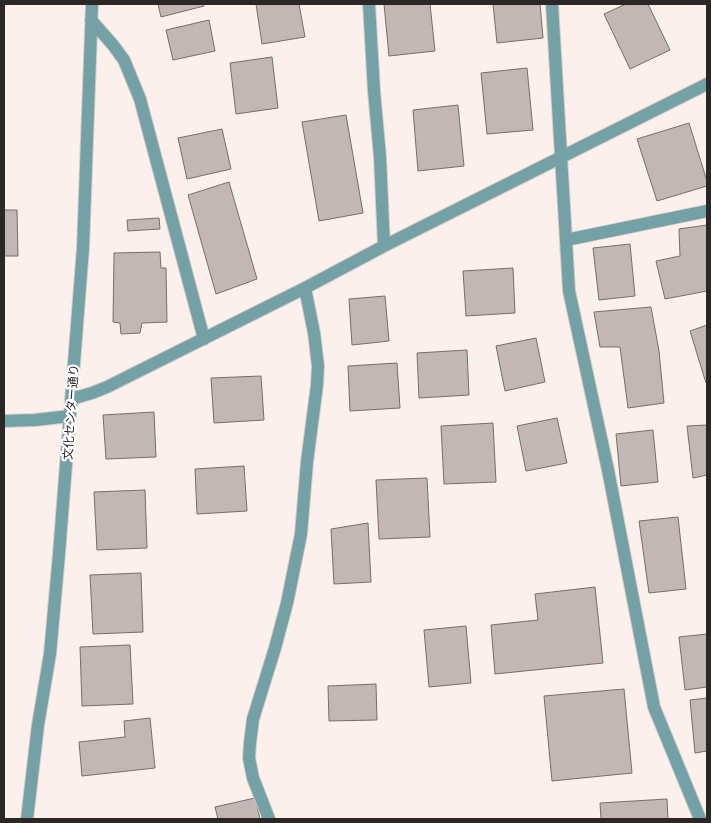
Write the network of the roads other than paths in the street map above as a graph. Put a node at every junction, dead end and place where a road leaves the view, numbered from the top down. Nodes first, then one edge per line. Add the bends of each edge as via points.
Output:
1 (92, 4) edge
2 (369, 4) edge
3 (552, 4) edge
4 (92, 20) junction
5 (707, 84) edge
6 (562, 157) junction
7 (707, 210) edge
8 (566, 240) junction
9 (384, 246) junction
10 (305, 288) junction
11 (204, 339) junction
12 (71, 400) junction
13 (70, 416) junction
14 (4, 421) edge
15 (27, 819) edge
16 (270, 819) edge
17 (700, 819) edge

1 - 4 street, 文化センター通り
2 - 9 street
3 - 6 street
4 - 11 street via 124,60 140,99
4 - 12 street, 文化センター通り via 83,248
5 - 6 street
6 - 8 street
6 - 9 street
7 - 8 street
8 - 17 street via 569,292 654,707
9 - 10 street
10 - 11 street
10 - 16 street via 318,366 301,534 273,656 253,719 249,758 253,778
11 - 12 street via 100,390
12 - 13 street, 文化センター通り
13 - 14 street
13 - 15 street, 文化センター通り via 50,654

